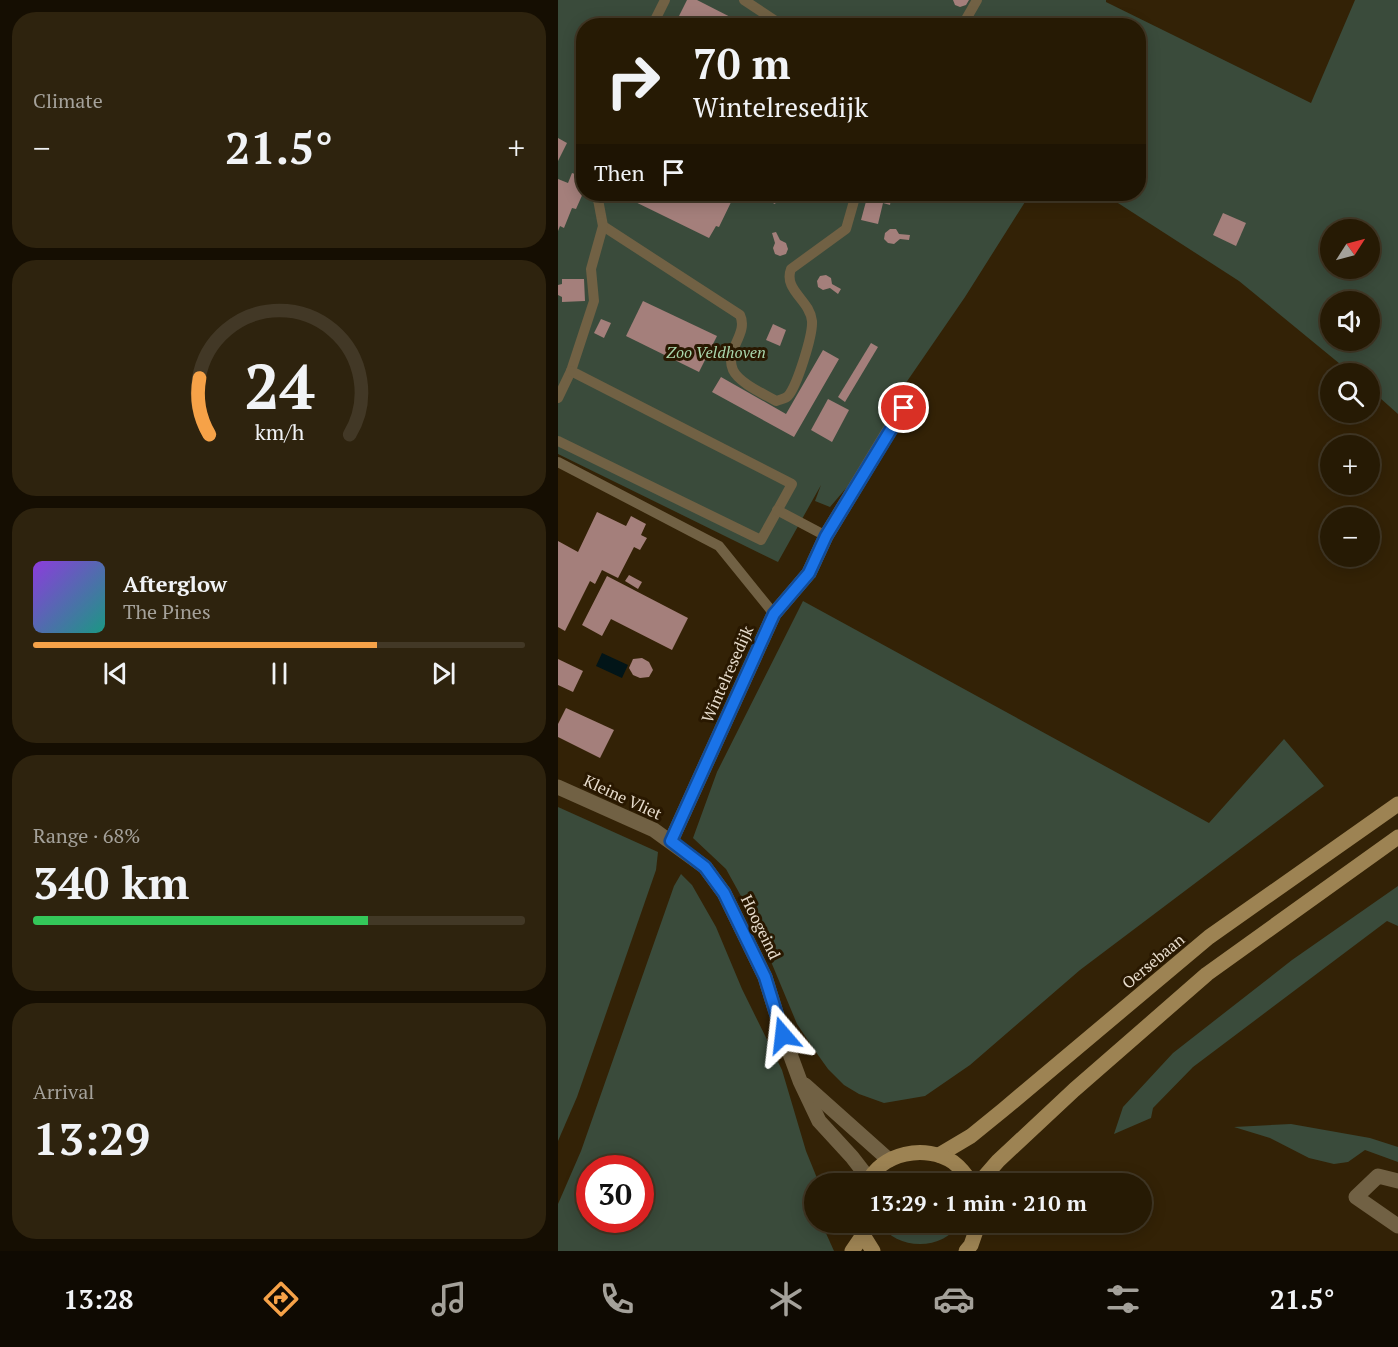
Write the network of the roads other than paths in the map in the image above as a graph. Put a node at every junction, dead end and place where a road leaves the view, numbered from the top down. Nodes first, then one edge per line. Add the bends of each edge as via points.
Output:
1 (665, 0) edge
2 (744, 0) edge
3 (977, 0) edge
4 (656, 18) edge
5 (771, 18) edge
6 (967, 18) edge
7 (598, 201) edge
8 (854, 201) edge
9 (603, 226) junction
10 (571, 371) junction
11 (558, 398) edge
12 (904, 408) dead end
13 (558, 441) edge
14 (558, 462) edge
15 (777, 510) junction
16 (826, 536) junction
17 (774, 614) junction
18 (558, 787) edge
19 (1398, 804) edge
20 (1398, 837) edge
21 (671, 841) junction
22 (801, 1082) junction
23 (939, 1155) junction
24 (889, 1160) junction
25 (863, 1173) edge
26 (876, 1173) edge
27 (965, 1173) edge
28 (988, 1173) edge
29 (1398, 1181) edge
30 (1398, 1226) edge
31 (860, 1233) edge
32 (864, 1233) edge
33 (976, 1233) edge
34 (971, 1249) edge
35 (852, 1251) edge
36 (873, 1251) edge

1 - 4 lane
2 - 5 lane
3 - 6 lane
7 - 9 lane
8 - 9 lane via 846,229 789,274 790,285 806,305 812,322 801,372 786,398 776,401 747,384 733,370 731,356 743,329 740,315
9 - 10 lane via 591,269 594,301
10 - 11 lane
10 - 15 lane via 792,484
12 - 16 street, Wintelresedijk
13 - 15 lane via 761,540
14 - 17 lane via 719,546
15 - 16 lane
16 - 17 street, Wintelresedijk via 809,573
17 - 21 street, Wintelresedijk
18 - 21 street, Kleine Vliet
19 - 23 main road, Oersebaan via 1209,937 1004,1110
20 - 28 main road via 1207,974 1074,1090
21 - 22 street, Hoogeind via 705,867 724,893 765,977
22 - 24 street, Hoogeind
22 - 25 street, Hoogeind via 819,1121
23 - 24 main road via 922,1152
23 - 27 main road
24 - 26 main road
29 - 30 street via 1378,1176 1356,1197
31 - 35 main road
32 - 36 main road
33 - 34 main road

